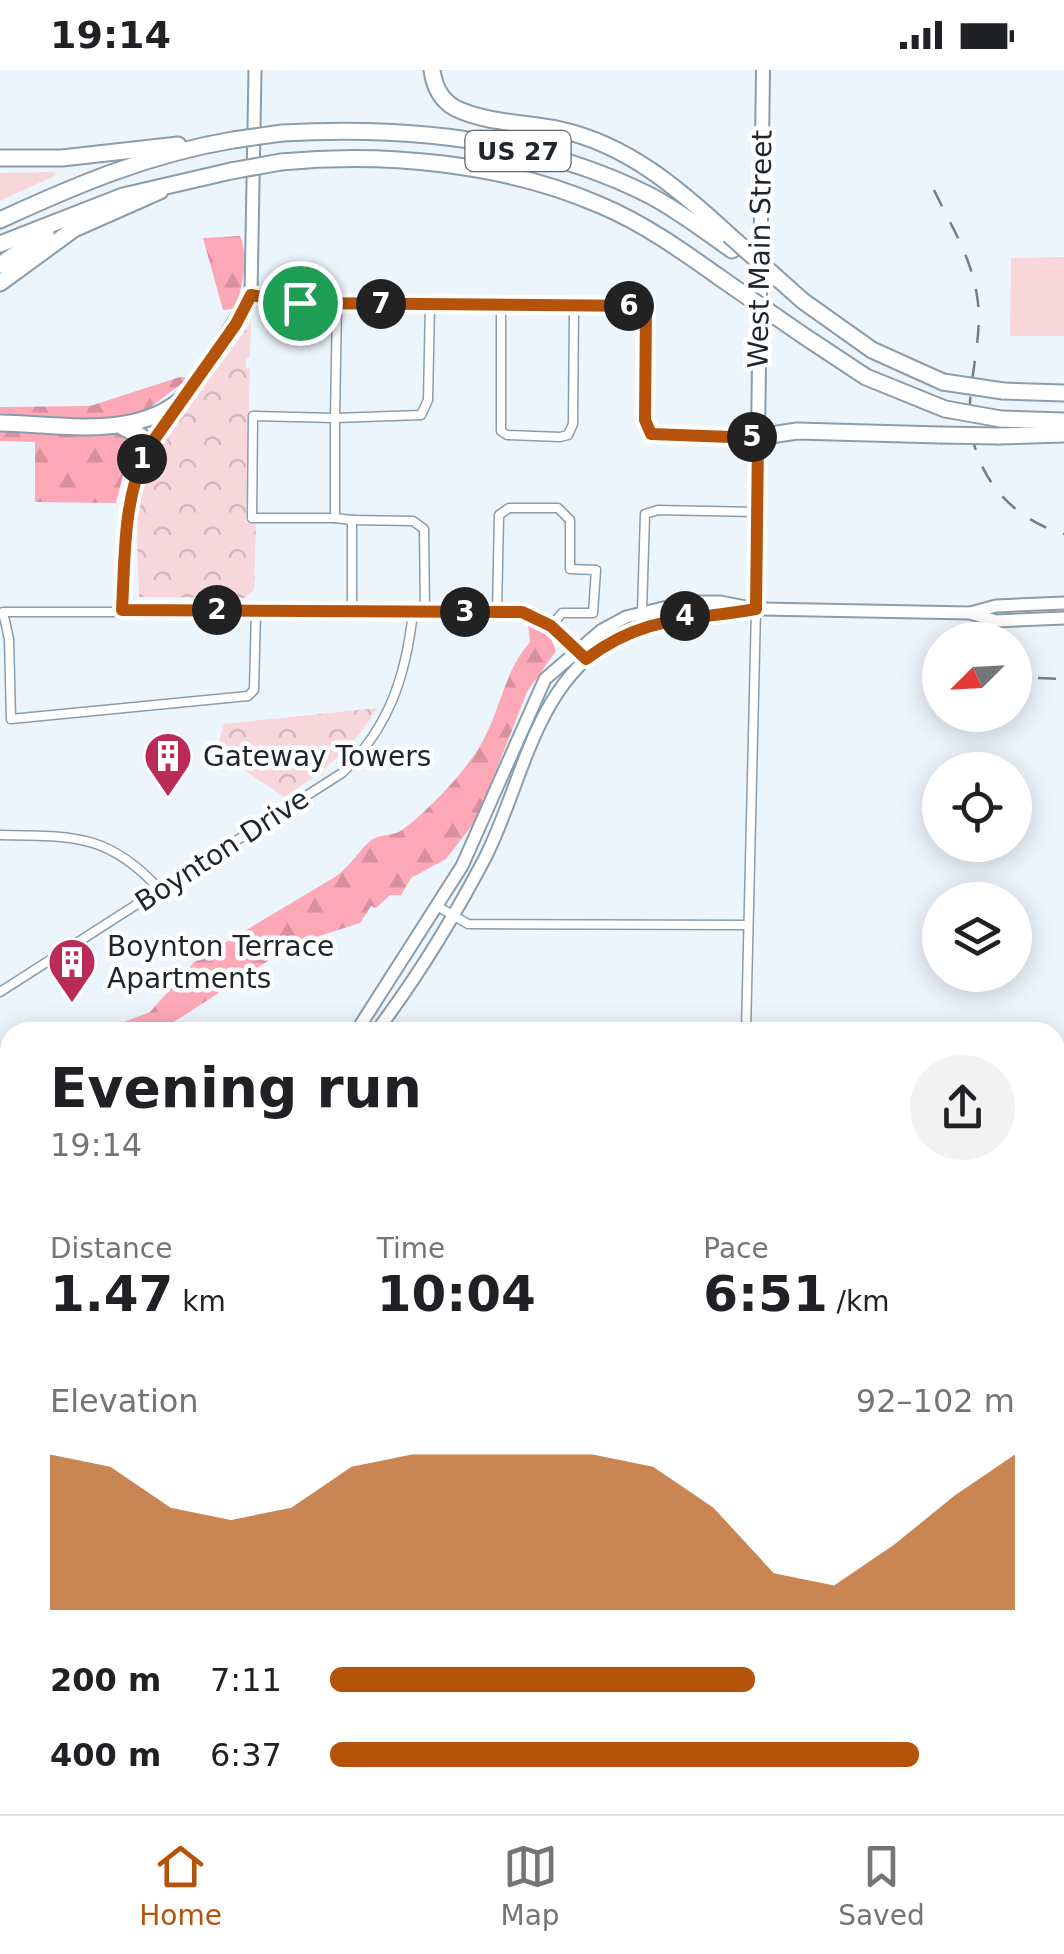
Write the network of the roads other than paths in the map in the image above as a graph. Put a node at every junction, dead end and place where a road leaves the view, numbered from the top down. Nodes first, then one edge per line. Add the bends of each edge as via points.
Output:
1 (255, 70) edge
2 (432, 70) edge
3 (762, 70) edge
4 (197, 146) junction
5 (0, 158) edge
6 (176, 182) junction
7 (83, 209) junction
8 (0, 220) edge
9 (731, 242) junction
10 (0, 244) edge
11 (0, 265) edge
12 (0, 283) edge
13 (251, 295) junction
14 (336, 303) junction
15 (430, 304) junction
16 (501, 305) junction
17 (574, 306) junction
18 (1064, 393) edge
19 (186, 395) junction
20 (335, 418) junction
21 (1064, 421) edge
22 (0, 423) edge
23 (117, 424) junction
24 (1000, 428) junction
25 (1064, 434) edge
26 (758, 438) junction
27 (146, 451) junction
28 (757, 512) junction
29 (335, 518) junction
30 (352, 520) junction
31 (1064, 603) edge
32 (756, 609) junction
33 (122, 610) junction
34 (256, 610) junction
35 (352, 612) junction
36 (413, 612) junction
37 (425, 612) junction
38 (497, 612) junction
39 (642, 612) junction
40 (970, 613) junction
41 (1064, 618) edge
42 (551, 626) junction
43 (576, 649) junction
44 (586, 659) junction
45 (11, 720) junction
46 (0, 721) edge
47 (0, 835) edge
48 (160, 890) junction
49 (437, 906) junction
50 (450, 914) junction
51 (748, 925) junction
52 (0, 992) edge
53 (362, 1022) edge
54 (382, 1022) edge
55 (746, 1022) edge

1 - 13 main road
2 - 9 highway via 440,94 455,108 563,130 623,152 672,185
3 - 26 main road, West Main Street
4 - 5 highway
4 - 8 highway, US 27 via 94,177
4 - 9 highway, US 27, bridge via 282,133 436,135 547,158 650,196
6 - 7 highway, US 27
6 - 12 highway via 74,230
6 - 24 highway, US 27, bridge via 280,162 404,160 526,182 599,204 652,231 866,377
7 - 10 highway, US 27
7 - 11 highway
9 - 18 highway, US 27, bridge via 872,350 943,382
13 - 14 street
13 - 19 main road
14 - 15 street
14 - 20 street
15 - 16 street
15 - 20 street via 428,400 421,415
16 - 17 street
16 - 17 street via 501,431 560,437 573,424
17 - 26 street via 646,306 645,420 651,434
19 - 23 highway via 157,417
19 - 27 street
20 - 29 street
20 - 29 street via 254,416 252,518
21 - 24 highway, US 27
22 - 23 highway
23 - 27 highway via 142,437
24 - 25 highway
24 - 26 highway, bridge via 940,435 796,431
26 - 28 main road, West Main Street
27 - 33 street via 128,503
28 - 32 main road, West Main Street
28 - 39 street via 645,514
29 - 30 street
30 - 35 street
30 - 37 street via 413,521 424,528
31 - 40 main road
32 - 39 main road via 688,602
32 - 40 main road
32 - 44 main road via 662,620 611,640
32 - 51 street
33 - 34 street
33 - 45 street via 3,612
34 - 35 street
34 - 45 street via 254,688 248,696
35 - 36 street
36 - 37 street
36 - 48 street, Boynton Drive via 396,697 367,749 342,773
37 - 38 street
38 - 42 street via 522,612
38 - 42 street via 499,515 509,508 565,512 570,569 596,570 594,613 562,613
39 - 43 main road
40 - 41 main road via 996,621
42 - 43 street
43 - 44 street
43 - 49 main road via 545,679 489,815
44 - 50 main road via 552,698 506,814
45 - 46 street
47 - 48 street via 101,843
48 - 52 street, Boynton Drive
49 - 50 street
49 - 53 main road
50 - 51 street via 468,924
50 - 54 main road
51 - 55 street

